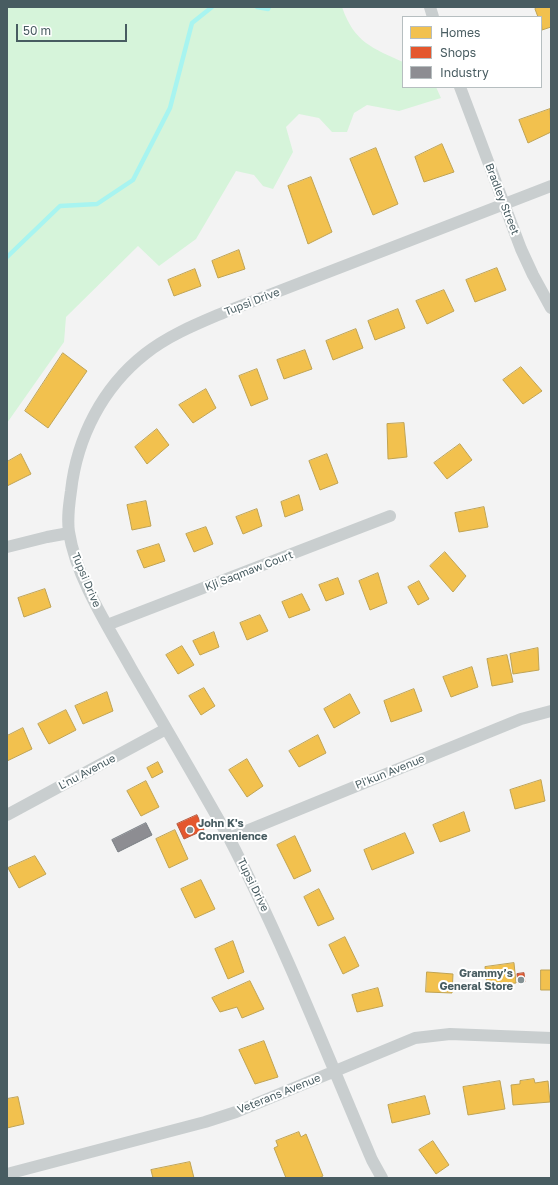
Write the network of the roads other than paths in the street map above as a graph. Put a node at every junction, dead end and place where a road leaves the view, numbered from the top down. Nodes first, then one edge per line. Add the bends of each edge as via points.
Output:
1 (460, 88) edge
2 (551, 186) edge
3 (504, 204) junction
4 (551, 308) edge
5 (390, 516) dead end
6 (69, 533) junction
7 (7, 547) edge
8 (107, 625) junction
9 (551, 711) edge
10 (166, 729) junction
11 (7, 815) edge
12 (229, 838) junction
13 (551, 1038) edge
14 (335, 1071) junction
15 (7, 1174) edge
16 (382, 1178) edge

1 - 3 street, Bradley Street
2 - 3 street, Tupsi Drive
3 - 4 street, Bradley Street via 532,275
3 - 6 street, Tupsi Drive via 201,322 182,330 146,353 109,391 87,429 72,481
5 - 8 street, Kji Saqmaw Court
6 - 7 street
6 - 8 street, Tupsi Drive via 85,582
8 - 10 street, Tupsi Drive
9 - 12 street, Pi'kun Avenue via 521,719
10 - 11 street, L'nu Avenue
10 - 12 street, Tupsi Drive
12 - 14 street, Tupsi Drive via 266,911
13 - 14 street, Veterans Avenue via 466,1034 426,1036 404,1042
14 - 15 street, Veterans Avenue via 247,1108 205,1122
14 - 16 street, Tupsi Drive

